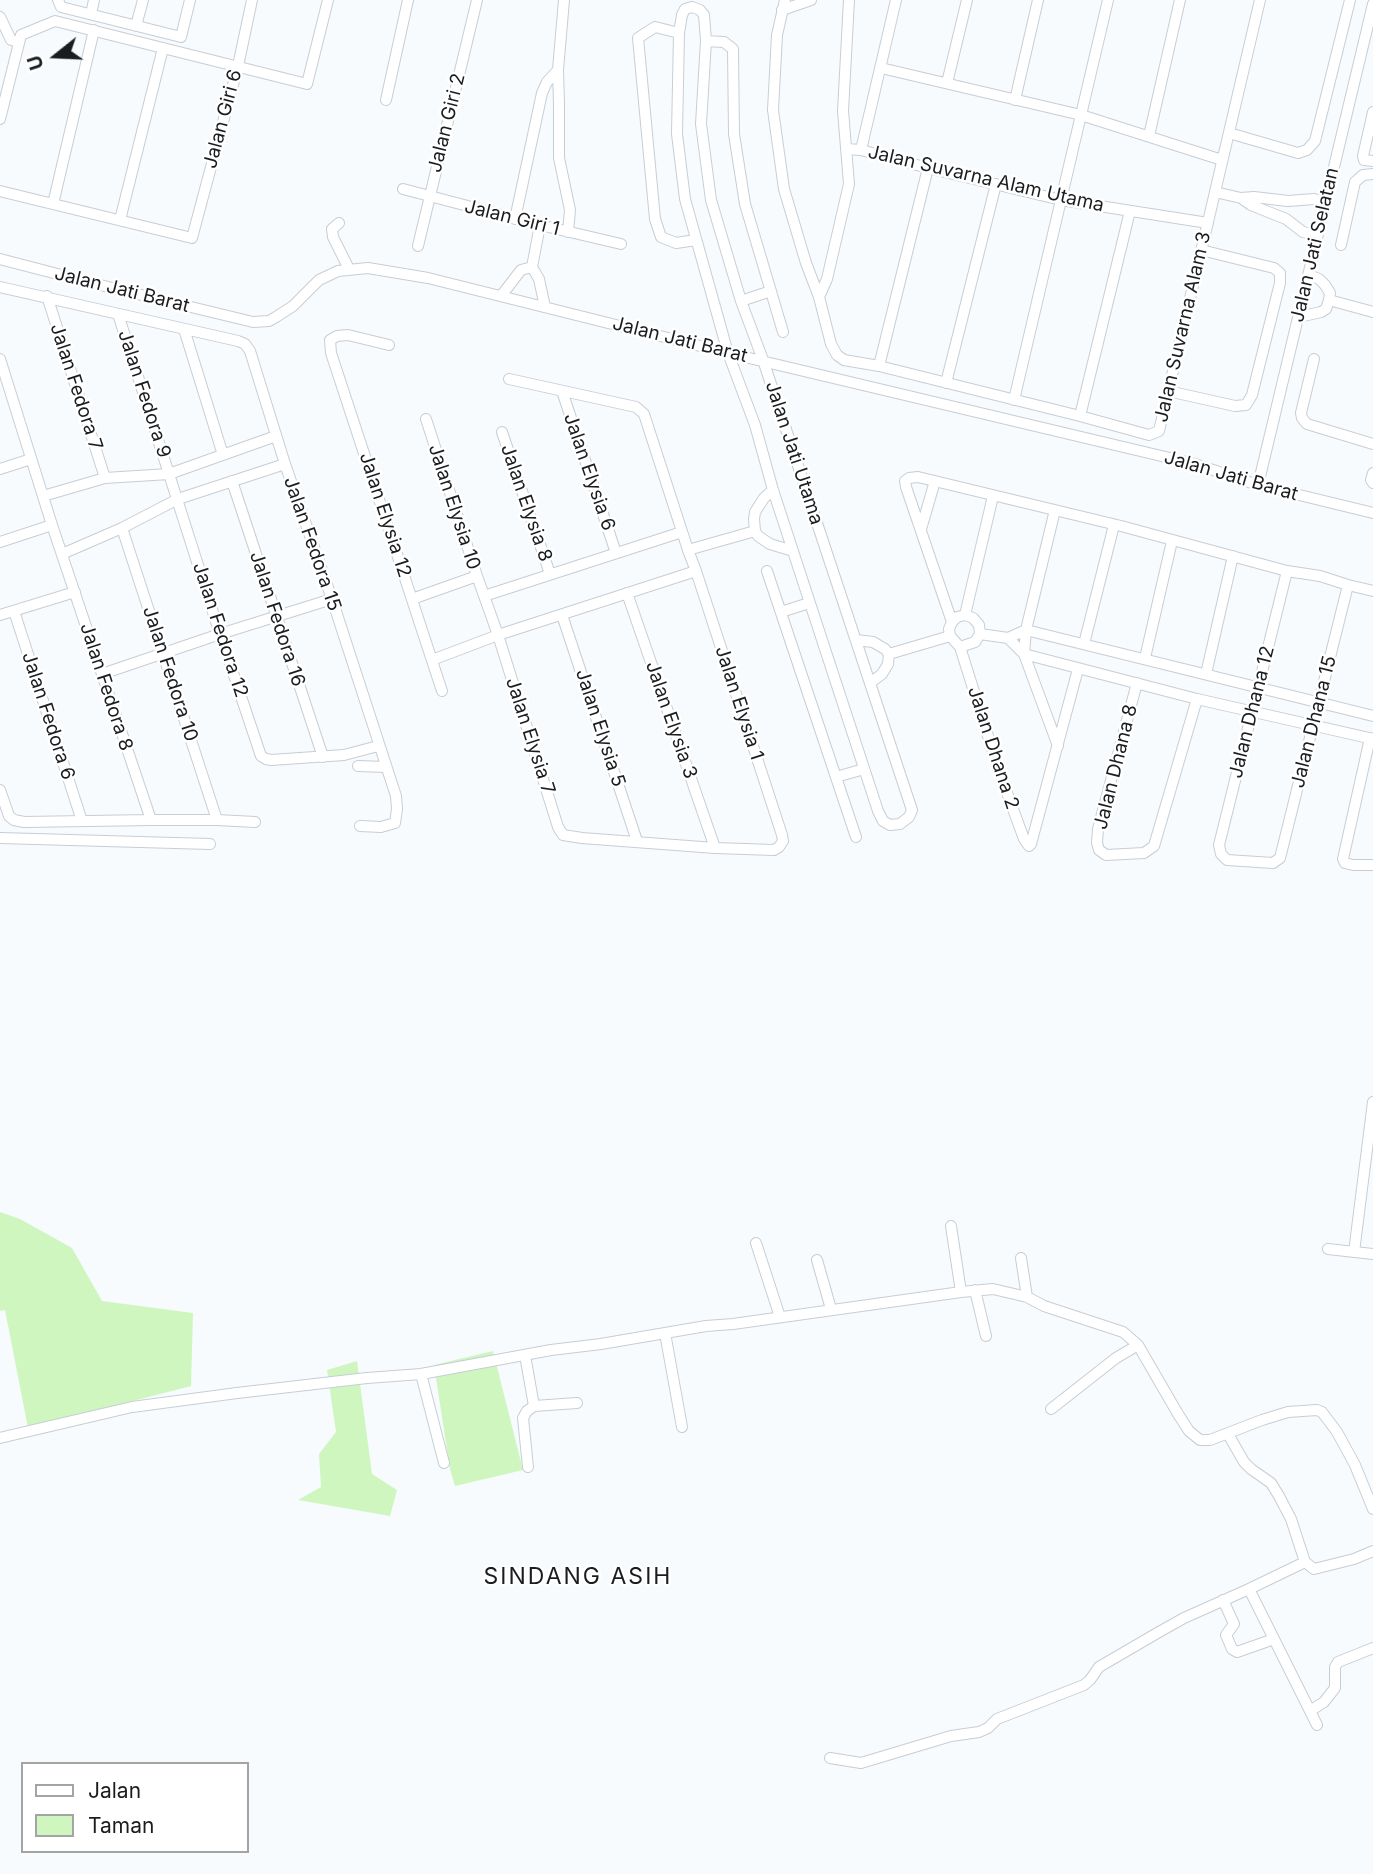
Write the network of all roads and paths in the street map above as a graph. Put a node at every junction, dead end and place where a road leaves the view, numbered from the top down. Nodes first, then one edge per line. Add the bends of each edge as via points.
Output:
1 (58, 0) edge
2 (94, 0) edge
3 (143, 0) edge
4 (190, 0) edge
5 (252, 0) edge
6 (328, 0) edge
7 (408, 0) edge
8 (477, 0) edge
9 (564, 0) edge
10 (811, 0) edge
11 (849, 0) edge
12 (896, 0) edge
13 (967, 0) edge
14 (1038, 0) edge
15 (1108, 0) edge
16 (1180, 0) edge
17 (1260, 0) edge
18 (1350, 0) edge
19 (1373, 4) edge
20 (784, 5) edge
21 (90, 14) junction
22 (0, 17) edge
23 (136, 26) junction
24 (94, 30) junction
25 (679, 33) junction
26 (20, 39) junction
27 (706, 41) junction
28 (163, 48) junction
29 (238, 66) junction
30 (881, 68) junction
31 (558, 70) junction
32 (0, 72) edge
33 (10, 78) junction
34 (947, 83) junction
35 (386, 100) dead end
36 (1014, 100) junction
37 (1373, 112) edge
38 (1081, 115) junction
39 (0, 119) edge
40 (1229, 134) junction
41 (1149, 136) junction
42 (847, 149) junction
43 (861, 150) junction
44 (1222, 160) junction
45 (1373, 161) edge
46 (928, 168) junction
47 (1373, 174) edge
48 (996, 184) junction
49 (403, 189) dead end
50 (0, 191) edge
51 (1215, 192) junction
52 (429, 196) junction
53 (1241, 198) junction
54 (1061, 200) junction
55 (1325, 202) junction
56 (53, 204) junction
57 (1130, 211) junction
58 (515, 219) junction
59 (120, 220) junction
60 (339, 223) dead end
61 (1208, 223) junction
62 (540, 225) junction
63 (568, 232) junction
64 (1317, 235) junction
65 (696, 240) junction
66 (621, 244) dead end
67 (1341, 245) dead end
68 (418, 246) dead end
69 (1201, 250) junction
70 (0, 258) edge
71 (532, 267) junction
72 (349, 269) junction
73 (1309, 275) junction
74 (0, 286) edge
75 (771, 291) junction
76 (47, 296) junction
77 (501, 296) junction
78 (819, 297) junction
79 (1329, 300) junction
80 (741, 301) junction
81 (545, 307) junction
82 (1373, 312) edge
83 (118, 314) junction
84 (1299, 317) junction
85 (184, 329) junction
86 (783, 332) dead end
87 (389, 345) dead end
88 (728, 353) junction
89 (0, 359) edge
90 (1314, 359) dead end
91 (763, 360) junction
92 (878, 366) junction
93 (509, 379) dead end
94 (946, 383) junction
95 (562, 391) junction
96 (1168, 391) junction
97 (1014, 400) junction
98 (1080, 416) junction
99 (426, 419) dead end
100 (502, 432) dead end
101 (276, 436) junction
102 (1373, 444) edge
103 (223, 455) junction
104 (31, 459) junction
105 (285, 464) junction
106 (0, 468) edge
107 (169, 474) junction
108 (105, 478) junction
109 (232, 481) junction
110 (935, 481) junction
111 (1258, 485) junction
112 (773, 489) junction
113 (43, 496) junction
114 (993, 496) junction
115 (178, 499) junction
116 (1055, 510) junction
117 (1373, 513) edge
118 (52, 525) junction
119 (1114, 525) junction
120 (122, 528) junction
121 (920, 530) junction
122 (755, 531) junction
123 (682, 532) junction
124 (1172, 541) junction
125 (0, 542) edge
126 (688, 550) junction
127 (793, 551) junction
128 (616, 553) junction
129 (62, 554) junction
130 (1233, 556) junction
131 (696, 570) junction
132 (1287, 571) junction
133 (767, 572) dead end
134 (550, 574) junction
135 (477, 576) junction
136 (1348, 585) junction
137 (1373, 591) edge
138 (75, 592) junction
139 (627, 593) junction
140 (484, 596) junction
141 (332, 599) junction
142 (412, 599) junction
143 (809, 603) junction
144 (14, 611) junction
145 (781, 612) junction
146 (0, 615) edge
147 (562, 615) junction
148 (965, 615) junction
149 (276, 617) junction
150 (952, 622) junction
151 (1026, 630) junction
152 (220, 634) junction
153 (980, 634) junction
154 (498, 635) junction
155 (950, 636) junction
156 (1008, 638) junction
157 (856, 640) junction
158 (1084, 644) junction
159 (960, 648) junction
160 (164, 653) junction
161 (1024, 653) junction
162 (889, 654) junction
163 (1145, 658) junction
164 (432, 660) junction
165 (1078, 669) junction
166 (102, 674) junction
167 (1206, 674) junction
168 (870, 683) junction
169 (1137, 683) junction
170 (1258, 687) junction
171 (442, 691) dead end
172 (1196, 699) junction
173 (1319, 703) junction
174 (1252, 712) junction
175 (1373, 716) edge
176 (1313, 726) junction
177 (1372, 739) edge
178 (379, 746) junction
179 (1058, 746) junction
180 (323, 757) junction
181 (358, 766) dead end
182 (386, 766) junction
183 (864, 769) junction
184 (836, 777) junction
185 (0, 790) edge
186 (151, 820) junction
187 (217, 820) junction
188 (82, 821) junction
189 (255, 822) dead end
190 (360, 826) dead end
191 (856, 837) dead end
192 (0, 838) edge
193 (637, 841) junction
194 (210, 844) dead end
195 (715, 848) junction
196 (1280, 858) joint
197 (1373, 865) edge
198 (1373, 1101) edge
199 (951, 1226) dead end
200 (756, 1243) dead end
201 (1328, 1249) dead end
202 (1354, 1252) junction
203 (1373, 1254) edge
204 (1021, 1258) dead end
205 (817, 1260) dead end
206 (975, 1290) junction
207 (961, 1292) junction
208 (1027, 1297) junction
209 (831, 1310) junction
210 (780, 1317) junction
211 (665, 1333) junction
212 (986, 1336) dead end
213 (1138, 1345) junction
214 (525, 1355) junction
215 (421, 1374) junction
216 (577, 1403) dead end
217 (534, 1406) junction
218 (1051, 1409) dead end
219 (682, 1427) dead end
220 (1228, 1434) junction
221 (0, 1438) edge
222 (444, 1463) dead end
223 (528, 1467) dead end
224 (1373, 1509) edge
225 (1373, 1551) edge
226 (1305, 1562) junction
227 (1249, 1589) junction
228 (1223, 1600) junction
229 (1274, 1639) junction
230 (1373, 1648) edge
231 (1310, 1711) junction
232 (1317, 1726) dead end
233 (830, 1758) dead end

1 - 21 street via 61,7
2 - 21 street
3 - 23 street
4 - 23 street via 181,37
5 - 29 street, Jalan Giri 6
6 - 29 street via 307,85
7 - 35 street
8 - 52 street, Jalan Giri 2
9 - 31 street
10 - 20 street
11 - 42 street via 843,111
12 - 30 street
13 - 34 street
14 - 36 street
15 - 38 street
16 - 41 street
17 - 40 street, Jalan Suvarna Alam 3
18 - 40 street via 1315,141 1307,150 1298,153
19 - 55 street, Jalan Jati Selatan
20 - 78 street via 777,36 774,110 784,189
21 - 23 street
22 - 26 street via 11,40
24 - 26 street via 55,21
24 - 28 street
24 - 56 street
25 - 27 street, Jalan Jati Utama via 682,15 692,7 704,15
25 - 65 street, Jalan Jati Utama via 677,134 685,199
25 - 65 street via 656,27 638,38 655,219 661,237 676,243
26 - 33 street
27 - 75 street via 724,42 733,49 734,134 745,204
27 - 80 street, Jalan Jati Utama via 701,124 711,200
28 - 29 street
28 - 59 street
29 - 59 street, Jalan Giri 6 via 192,238
30 - 34 street
30 - 43 street
31 - 58 street via 542,93
31 - 63 street via 559,158 570,210
32 - 33 street
33 - 39 street
34 - 36 street
36 - 38 street
37 - 45 street via 1363,156
38 - 41 street
38 - 54 street
40 - 44 street, Jalan Suvarna Alam 3
41 - 44 street
42 - 43 street, Jalan Suvarna Alam Utama
42 - 78 street via 849,184
43 - 46 street, Jalan Suvarna Alam Utama
44 - 51 street, Jalan Suvarna Alam 3
46 - 48 street, Jalan Suvarna Alam Utama
46 - 92 street
47 - 67 street via 1355,182
48 - 54 street, Jalan Suvarna Alam Utama
48 - 94 street
49 - 52 street, Jalan Giri 1
50 - 56 street
51 - 53 street
51 - 61 street, Jalan Suvarna Alam 3
52 - 58 street, Jalan Giri 1
52 - 68 street, Jalan Giri 2
53 - 55 street
53 - 64 street
54 - 57 street, Jalan Suvarna Alam Utama
54 - 97 street
55 - 64 street, Jalan Jati Selatan
56 - 59 street
57 - 61 street, Jalan Suvarna Alam Utama
57 - 98 street
58 - 62 street, Jalan Giri 1
60 - 72 street via 332,229 333,237
61 - 69 street, Jalan Suvarna Alam 3
62 - 63 street, Jalan Giri 1
62 - 71 street
63 - 66 street, Jalan Giri 1
64 - 73 street, Jalan Jati Selatan
65 - 88 street, Jalan Jati Utama
69 - 96 street, Jalan Suvarna Alam 3
69 - 96 street via 1274,268 1280,273 1280,283 1246,405
70 - 72 street, Jalan Jati Barat via 253,322 269,321 293,306 319,280
71 - 77 street via 521,270
71 - 81 street
72 - 77 street, Jalan Jati Barat via 428,278
73 - 79 street via 1325,285
73 - 84 street, Jalan Jati Selatan
74 - 76 street
75 - 80 street
75 - 86 street
76 - 83 street
76 - 108 street, Jalan Fedora 7
77 - 81 street, Jalan Jati Barat
78 - 92 street via 837,355
79 - 82 street
79 - 84 street via 1321,312
80 - 91 street, Jalan Jati Utama
81 - 88 street, Jalan Jati Barat
83 - 85 street
83 - 107 street, Jalan Fedora 9
84 - 111 street, Jalan Jati Selatan
85 - 101 street, Jalan Fedora 15 via 244,344 253,359
85 - 103 street
87 - 142 street, Jalan Elysia 12 via 348,335 330,340
88 - 91 street, Jalan Jati Barat
88 - 112 street, Jalan Jati Utama
89 - 104 street, Jalan Fedora 8
90 - 102 street via 1302,418 1307,424
91 - 111 street, Jalan Jati Barat via 1195,464
91 - 157 street, Jalan Jati Utama
92 - 94 street
93 - 95 street
94 - 97 street
95 - 123 street, Jalan Elysia 1 via 636,407 645,414
95 - 128 street, Jalan Elysia 6
96 - 98 street, Jalan Suvarna Alam 3 via 1158,431 1149,435
97 - 98 street
99 - 135 street, Jalan Elysia 10
100 - 134 street, Jalan Elysia 8
101 - 103 street
101 - 105 street, Jalan Fedora 15
103 - 107 street
104 - 106 street
104 - 113 street, Jalan Fedora 8
105 - 109 street
105 - 141 street, Jalan Fedora 15
107 - 108 street
107 - 115 street, Jalan Fedora 9
108 - 113 street
109 - 115 street
109 - 149 street, Jalan Fedora 16
110 - 114 street
110 - 121 street
110 - 121 street via 918,477 905,481
111 - 117 street, Jalan Jati Barat
112 - 122 street via 755,512
112 - 127 street, Jalan Jati Utama
113 - 118 street, Jalan Fedora 8
114 - 116 street
114 - 148 street
115 - 120 street
115 - 152 street, Jalan Fedora 12
116 - 119 street
116 - 151 street
118 - 125 street
118 - 129 street, Jalan Fedora 8
119 - 124 street
119 - 158 street
120 - 129 street
120 - 160 street, Jalan Fedora 10
121 - 150 street
122 - 126 street
122 - 127 street via 770,544
123 - 126 street, Jalan Elysia 1
123 - 128 street
124 - 130 street
124 - 163 street
126 - 131 street, Jalan Elysia 1
127 - 143 street, Jalan Jati Utama
128 - 134 street
129 - 138 street, Jalan Fedora 8
130 - 132 street
130 - 167 street
131 - 139 street
131 - 195 street, Jalan Elysia 1 via 783,841 774,849
132 - 136 street
132 - 170 street, Jalan Dhana 12
133 - 145 street
134 - 140 street
135 - 140 street, Jalan Elysia 10
135 - 142 street
136 - 137 street
136 - 173 street, Jalan Dhana 15
138 - 144 street
138 - 166 street, Jalan Fedora 8
139 - 147 street
139 - 195 street, Jalan Elysia 3
140 - 154 street, Jalan Elysia 10
141 - 149 street
141 - 178 street, Jalan Fedora 15
142 - 164 street, Jalan Elysia 12
143 - 145 street
143 - 183 street, Jalan Jati Utama
144 - 146 street
144 - 188 street, Jalan Fedora 6
145 - 184 street
147 - 154 street
147 - 193 street, Jalan Elysia 5
148 - 150 street
148 - 153 street via 979,625
149 - 152 street
149 - 180 street, Jalan Fedora 16
150 - 155 street
151 - 156 street
151 - 158 street
151 - 161 street
152 - 160 street
152 - 180 street, Jalan Fedora 12 via 261,756 265,760
153 - 156 street
153 - 159 street via 975,642
154 - 164 street
154 - 193 street, Jalan Elysia 7 via 563,835
155 - 159 street
155 - 162 street
156 - 161 street
157 - 162 street via 873,642
157 - 168 street, Jalan Jati Utama
158 - 163 street
159 - 179 street, Jalan Dhana 2 via 999,771 1029,846
160 - 166 street
160 - 187 street, Jalan Fedora 10
161 - 165 street
161 - 179 street
162 - 168 street via 886,669
163 - 167 street
164 - 171 street, Jalan Elysia 12
165 - 169 street
165 - 179 street
166 - 186 street, Jalan Fedora 8
167 - 170 street
168 - 183 street, Jalan Jati Utama via 912,810 909,817 900,824 883,821
169 - 172 street
169 - 172 street, Jalan Dhana 8 via 1098,829 1099,850 1106,855 1144,853 1154,846
170 - 173 street
170 - 174 street, Jalan Dhana 12
172 - 174 street
173 - 175 street
173 - 176 street, Jalan Dhana 15
174 - 176 street
174 - 196 street, Jalan Dhana 12 via 1219,845 1227,860 1273,863
176 - 177 street
176 - 196 street, Jalan Dhana 15
177 - 197 street via 1343,859 1353,865
178 - 180 street
178 - 182 street, Jalan Fedora 15
181 - 182 street
182 - 190 street, Jalan Fedora 15 via 396,796 395,823
183 - 184 street
184 - 191 street
185 - 188 street via 14,820
186 - 187 street
186 - 188 street
187 - 189 street
192 - 194 street
193 - 195 street
198 - 202 street
199 - 207 street
200 - 210 street
201 - 202 street
202 - 203 street
204 - 208 street
205 - 209 street
206 - 207 street
206 - 208 street
206 - 212 street
207 - 209 street
208 - 213 street via 1118,1330
209 - 210 street
210 - 211 street
211 - 214 street
211 - 219 street
213 - 218 street
213 - 220 street via 1189,1431 1200,1440
214 - 215 street
214 - 217 street
215 - 221 street via 132,1407
215 - 222 street
216 - 217 street
217 - 223 street via 523,1418
220 - 224 street via 1288,1412 1322,1412 1337,1432
220 - 226 street via 1244,1462 1271,1483 1279,1496
225 - 226 street via 1314,1569
226 - 227 street
227 - 228 street
227 - 229 street
228 - 229 street via 1234,1624 1226,1636 1232,1649 1237,1652
228 - 233 street via 1099,1667 1084,1685 997,1719 979,1732 861,1763
229 - 231 street
230 - 231 street via 1338,1662 1335,1688
231 - 232 street

